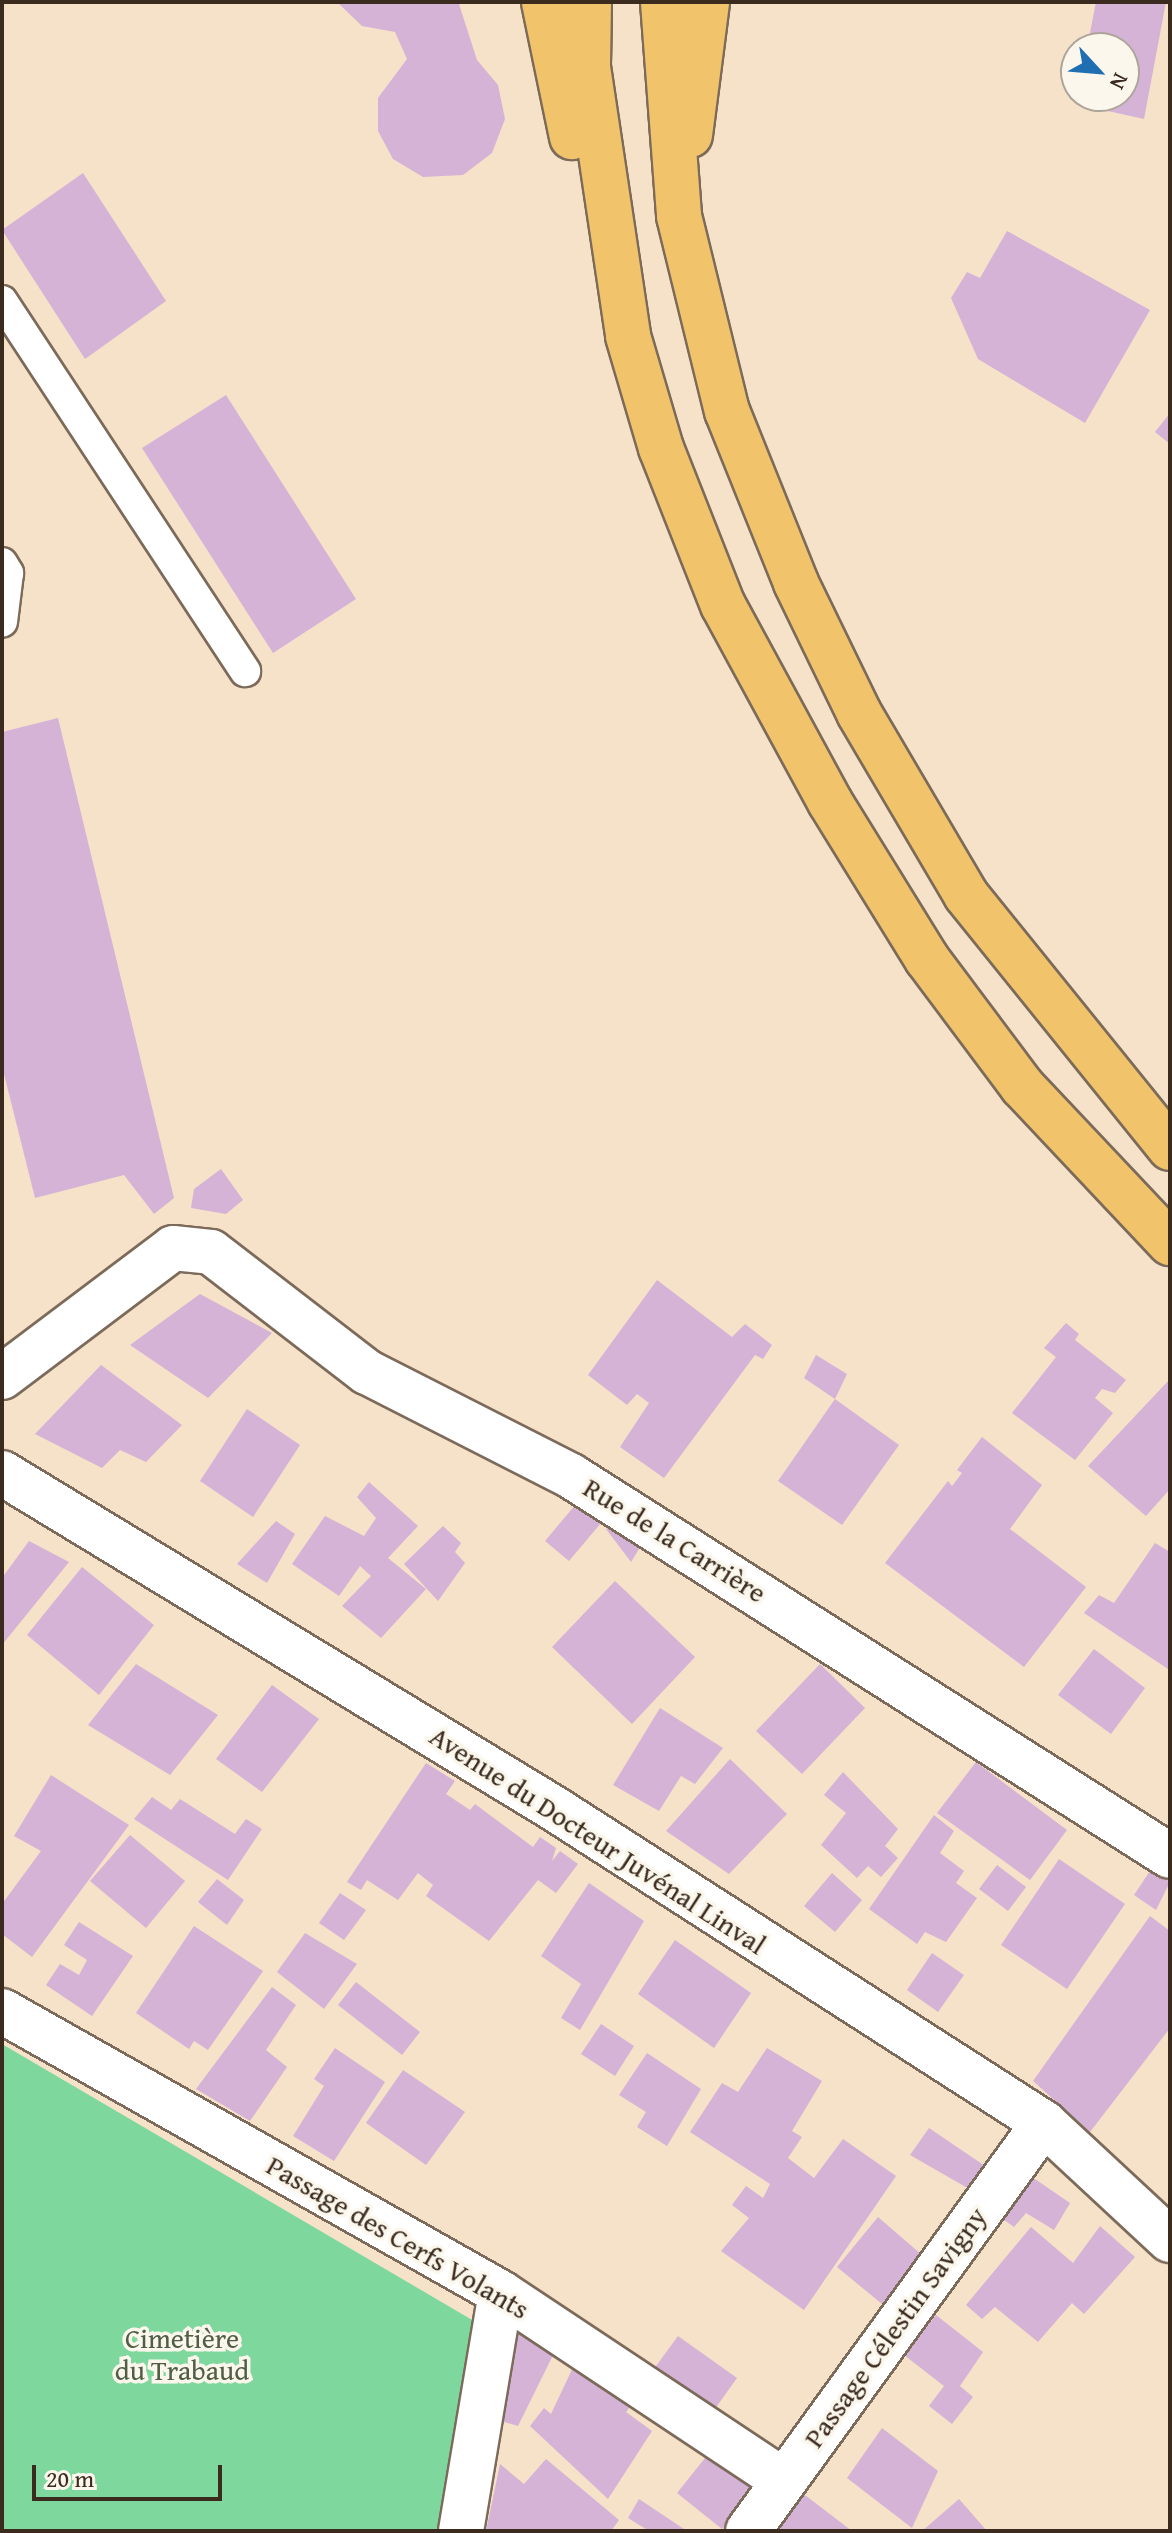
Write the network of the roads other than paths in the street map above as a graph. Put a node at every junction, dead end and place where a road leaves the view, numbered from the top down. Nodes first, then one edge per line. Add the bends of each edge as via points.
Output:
1 (544, 2) edge
2 (589, 2) edge
3 (663, 2) edge
4 (707, 2) edge
5 (679, 216) junction
6 (2, 301) edge
7 (628, 336) junction
8 (2, 563) edge
9 (2, 622) edge
10 (245, 671) dead end
11 (1170, 1148) edge
12 (1170, 1243) edge
13 (2, 1377) edge
14 (2, 1473) edge
15 (1170, 1856) edge
16 (2, 2011) edge
17 (1044, 2123) junction
18 (1170, 2240) edge
19 (501, 2293) junction
20 (782, 2480) junction
21 (461, 2531) edge
22 (748, 2531) edge

1 - 7 highway via 566,115
2 - 7 highway via 588,67
3 - 5 highway
4 - 5 highway
5 - 11 highway via 727,411 796,583 859,713 966,895
6 - 10 lane
7 - 12 highway via 661,448 723,605 830,802 927,959 1022,1086
8 - 9 lane via 8,573
13 - 15 street, Rue de la Carrière via 173,1248 211,1252 367,1372 571,1476
14 - 17 street, Avenue du Docteur Juvénal Linval via 555,1809
16 - 19 street, Passage des Cerfs Volants
17 - 18 street, Avenue du Docteur Juvénal Linval
17 - 20 street, Passage Célestin Savigny
19 - 20 street, Passage des Cerfs Volants
19 - 21 street
20 - 22 street, Passage Célestin Savigny

